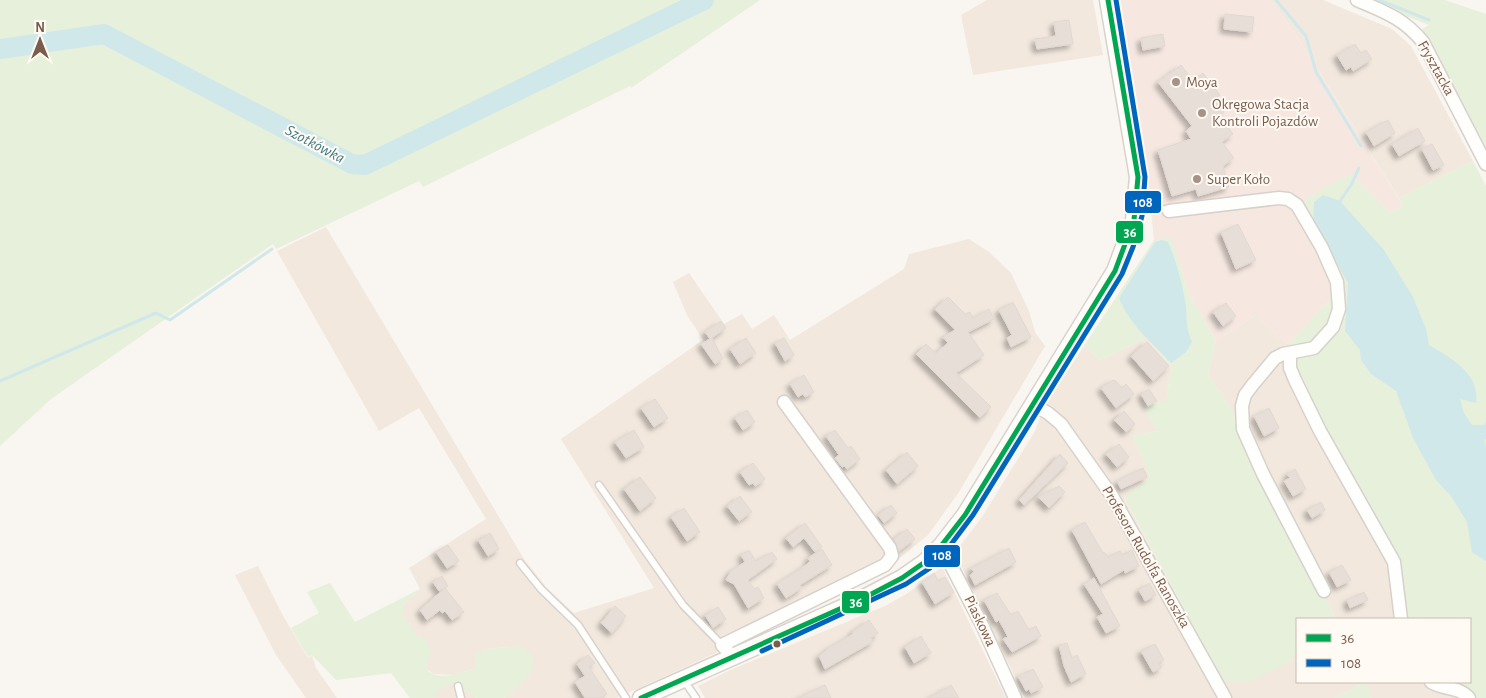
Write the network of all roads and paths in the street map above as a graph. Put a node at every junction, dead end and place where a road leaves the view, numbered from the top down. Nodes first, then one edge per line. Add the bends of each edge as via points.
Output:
1 (1108, 0) edge
2 (1357, 0) edge
3 (1486, 164) edge
4 (1137, 200) junction
5 (1169, 211) joint
6 (1290, 354) junction
7 (784, 402) dead end
8 (1033, 406) junction
9 (599, 485) dead end
10 (941, 546) junction
11 (520, 563) dead end
12 (1324, 591) dead end
13 (1401, 618) edge
14 (727, 651) junction
15 (683, 678) junction
16 (1433, 683) edge
17 (458, 686) dead end
18 (462, 698) edge
19 (626, 698) edge
20 (641, 698) edge
21 (696, 698) edge
22 (1015, 698) edge
23 (1225, 698) edge
24 (1469, 698) edge

1 - 4 street via 1135,150
2 - 3 street, Frysztacka via 1401,20 1423,42
4 - 5 lane
4 - 8 street via 1126,245 1115,270
5 - 6 street via 1280,198 1297,205 1334,270 1339,309 1333,327 1314,348
6 - 12 street via 1275,358 1245,396 1243,429
6 - 13 street via 1290,368 1295,380 1394,562
7 - 14 street via 890,548 892,556 886,564
8 - 10 street via 967,511
8 - 23 street, Profesora Rudolfa Ranoszka via 1061,424 1112,496
9 - 14 lane via 683,605
10 - 14 street via 902,578
10 - 22 street, Piaskowa via 983,626
11 - 19 lane via 578,625
14 - 15 street
15 - 20 street
15 - 21 lane
16 - 24 street via 1461,690
17 - 18 lane

